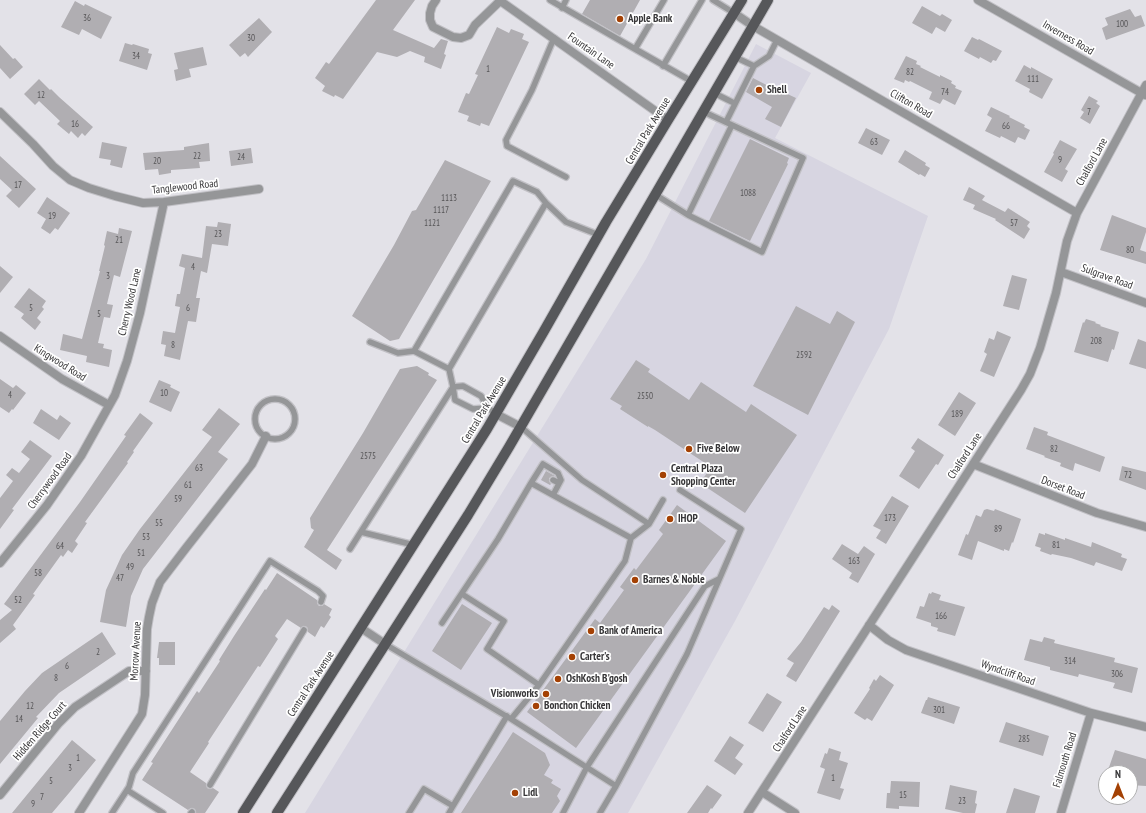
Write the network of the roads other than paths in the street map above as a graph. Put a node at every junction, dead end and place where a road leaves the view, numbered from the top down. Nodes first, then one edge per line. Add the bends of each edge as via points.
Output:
1 (436, 0) edge
2 (500, 0) edge
3 (550, 0) edge
4 (566, 0) edge
5 (664, 0) edge
6 (702, 0) edge
7 (713, 0) edge
8 (742, 0) edge
9 (768, 0) edge
10 (978, 0) edge
11 (562, 8) junction
12 (734, 13) junction
13 (753, 26) junction
14 (554, 38) junction
15 (777, 40) junction
16 (636, 49) junction
17 (735, 57) junction
18 (663, 66) junction
19 (754, 66) junction
20 (691, 81) junction
21 (1146, 85) edge
22 (714, 93) junction
23 (1144, 94) edge
24 (734, 103) junction
25 (0, 112) edge
26 (704, 112) junction
27 (668, 120) junction
28 (726, 122) junction
29 (732, 125) junction
30 (566, 176) dead end
31 (259, 189) dead end
32 (656, 195) junction
33 (164, 202) junction
34 (546, 203) junction
35 (1077, 213) junction
36 (688, 215) junction
37 (599, 235) junction
38 (1061, 272) junction
39 (1146, 303) edge
40 (0, 336) edge
41 (370, 342) dead end
42 (414, 351) junction
43 (449, 369) junction
44 (453, 387) junction
45 (109, 405) junction
46 (492, 411) junction
47 (521, 427) junction
48 (266, 436) junction
49 (973, 464) junction
50 (553, 480) dead end
51 (531, 483) junction
52 (559, 484) junction
53 (680, 490) dead end
54 (553, 495) junction
55 (663, 500) dead end
56 (649, 524) junction
57 (1146, 527) edge
58 (362, 532) junction
59 (631, 538) junction
60 (414, 545) junction
61 (350, 549) dead end
62 (0, 563) edge
63 (719, 579) junction
64 (462, 594) junction
65 (321, 602) dead end
66 (442, 623) dead end
67 (869, 625) junction
68 (361, 628) junction
69 (304, 630) dead end
70 (385, 644) junction
71 (146, 671) junction
72 (539, 685) junction
73 (1091, 713) junction
74 (509, 718) junction
75 (1146, 727) edge
76 (587, 767) junction
77 (210, 785) dead end
78 (616, 786) junction
79 (127, 790) junction
80 (762, 792) junction
81 (0, 795) edge
82 (453, 806) junction
83 (79, 813) edge
84 (112, 813) edge
85 (164, 813) edge
86 (243, 813) edge
87 (277, 813) edge
88 (409, 813) edge
89 (449, 813) edge
90 (563, 813) edge
91 (600, 813) edge
92 (748, 813) edge
93 (795, 813) edge
94 (1060, 813) edge

1 - 2 street, Fountain Lane via 430,13 433,27 461,38 469,35 475,25
2 - 14 street, Fountain Lane
3 - 11 lane
4 - 11 lane
5 - 16 lane
6 - 18 lane
7 - 12 lane
8 - 12 main road, Central Park Avenue
9 - 13 main road
10 - 23 street, Inverness Road
11 - 16 lane
12 - 13 street, Clifton Road
12 - 20 main road, Central Park Avenue
13 - 15 street, Clifton Road
13 - 17 main road
14 - 27 street, Fountain Lane
14 - 30 lane via 532,90 506,140 507,146
15 - 19 lane via 768,56
15 - 35 street, Clifton Road
16 - 18 lane
17 - 19 lane
17 - 22 main road
18 - 20 lane
19 - 24 lane
20 - 27 main road, Central Park Avenue
21 - 23 street, Chalford Lane
22 - 24 lane
22 - 26 main road
23 - 35 street, Chalford Lane
24 - 28 lane
25 - 33 street, Tanglewood Road via 70,180 115,196 143,202
26 - 28 lane
26 - 32 main road
27 - 37 main road, Central Park Avenue
28 - 29 lane
29 - 36 lane
29 - 36 lane via 803,158 762,252
31 - 33 street, Tanglewood Road
32 - 36 lane
32 - 47 main road
33 - 45 street, Cherry Wood Lane via 127,361
34 - 37 lane via 566,222
34 - 42 lane via 537,192 514,181
34 - 43 lane
35 - 38 street, Chalford Lane via 1067,241
37 - 46 main road, Central Park Avenue
38 - 39 street, Sulgrave Road
38 - 49 street, Chalford Lane via 1040,348 1030,374
40 - 45 street, Kingwood Road via 62,379
41 - 42 lane via 398,353
42 - 43 lane
43 - 44 lane
44 - 46 lane via 463,386 481,396
44 - 46 lane via 455,400 472,409
44 - 58 lane
45 - 62 street, Cherrywood Road via 77,462
46 - 47 street
46 - 60 main road, Central Park Avenue
47 - 56 lane via 582,480
47 - 70 main road
48 - 48 lane via 256,421 258,409 268,401 286,402 294,413 294,426 279,439
48 - 71 street, Morrow Avenue via 252,464 160,582 152,603 147,629
49 - 57 street, Dorset Road via 1097,513
49 - 67 street, Chalford Lane
50 - 52 lane
51 - 52 lane via 541,473 542,464 558,473 561,480
51 - 54 lane
51 - 64 lane
52 - 54 lane
53 - 63 lane via 741,529
54 - 59 lane
55 - 56 lane
56 - 59 lane
58 - 60 lane
58 - 61 lane
59 - 72 lane via 625,560
60 - 68 main road, Central Park Avenue
63 - 76 lane via 705,586
63 - 78 lane via 687,654
64 - 66 lane
64 - 72 lane via 504,622 486,649
65 - 79 lane via 323,596 318,591 270,560 133,773
67 - 73 street, Wyndcliff Road via 906,650
67 - 80 street, Chalford Lane
68 - 70 street
68 - 86 main road, Central Park Avenue
69 - 77 lane
70 - 74 lane
70 - 87 main road
71 - 81 street, Hidden Ridge Court via 129,671 75,707
71 - 83 street, Morrow Avenue via 142,714
72 - 74 lane
73 - 75 street, Wyndcliff Road
73 - 94 street, Falmouth Road
74 - 76 lane
74 - 82 lane
76 - 78 lane
76 - 90 lane
78 - 91 lane
79 - 84 lane
79 - 85 lane
80 - 92 street, Chalford Lane
80 - 93 street
82 - 88 lane via 424,789
82 - 89 lane

